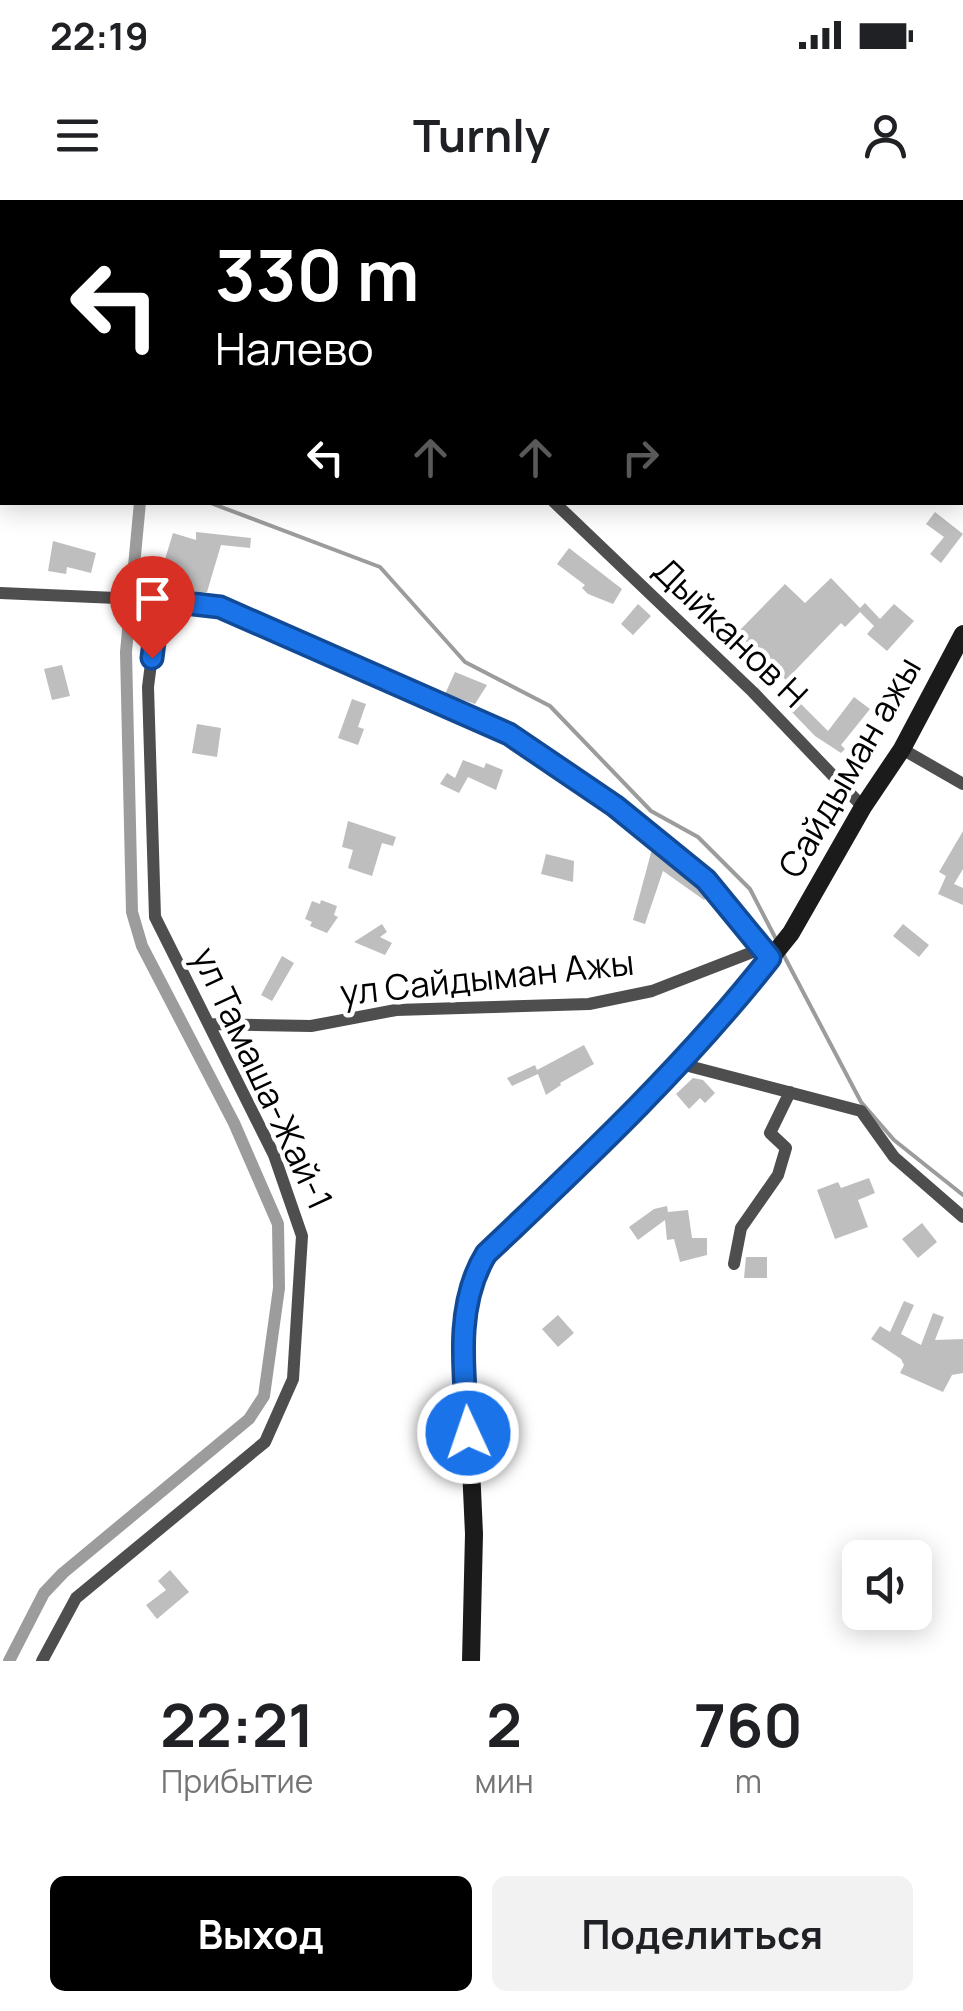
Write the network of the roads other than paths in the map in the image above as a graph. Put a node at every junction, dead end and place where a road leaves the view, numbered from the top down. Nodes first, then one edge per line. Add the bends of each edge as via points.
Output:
1 (557, 505) edge
2 (0, 593) edge
3 (158, 600) junction
4 (963, 634) edge
5 (902, 749) junction
6 (963, 784) edge
7 (863, 807) junction
8 (769, 954) junction
9 (209, 1024) junction
10 (681, 1064) junction
11 (790, 1092) junction
12 (963, 1217) edge
13 (734, 1264) dead end
14 (42, 1661) edge
15 (470, 1661) edge

1 - 7 street, Дыйканов Н
2 - 3 street
3 - 8 street via 220,607 509,734 615,806 706,880
3 - 9 street, ул Тамаша-Жай-1 via 148,688 155,917
4 - 5 main road, Сайдыман ажы
5 - 6 street
5 - 7 main road, Сайдыман ажы
7 - 8 main road, Сайдыман ажы via 791,933
8 - 9 street, ул Сайдыман Ажы via 588,1004 396,1010 311,1026
8 - 10 main road, Сайдыман ажы
9 - 14 street, ул Тамаша-Жай-1 via 274,1155 302,1236 293,1379 266,1442 76,1598
10 - 11 street
10 - 15 main road, Сайдыман ажы via 486,1254 471,1279 464,1311 474,1534
11 - 12 street via 861,1112 894,1157
11 - 13 street via 770,1132 786,1148 778,1175 741,1228

